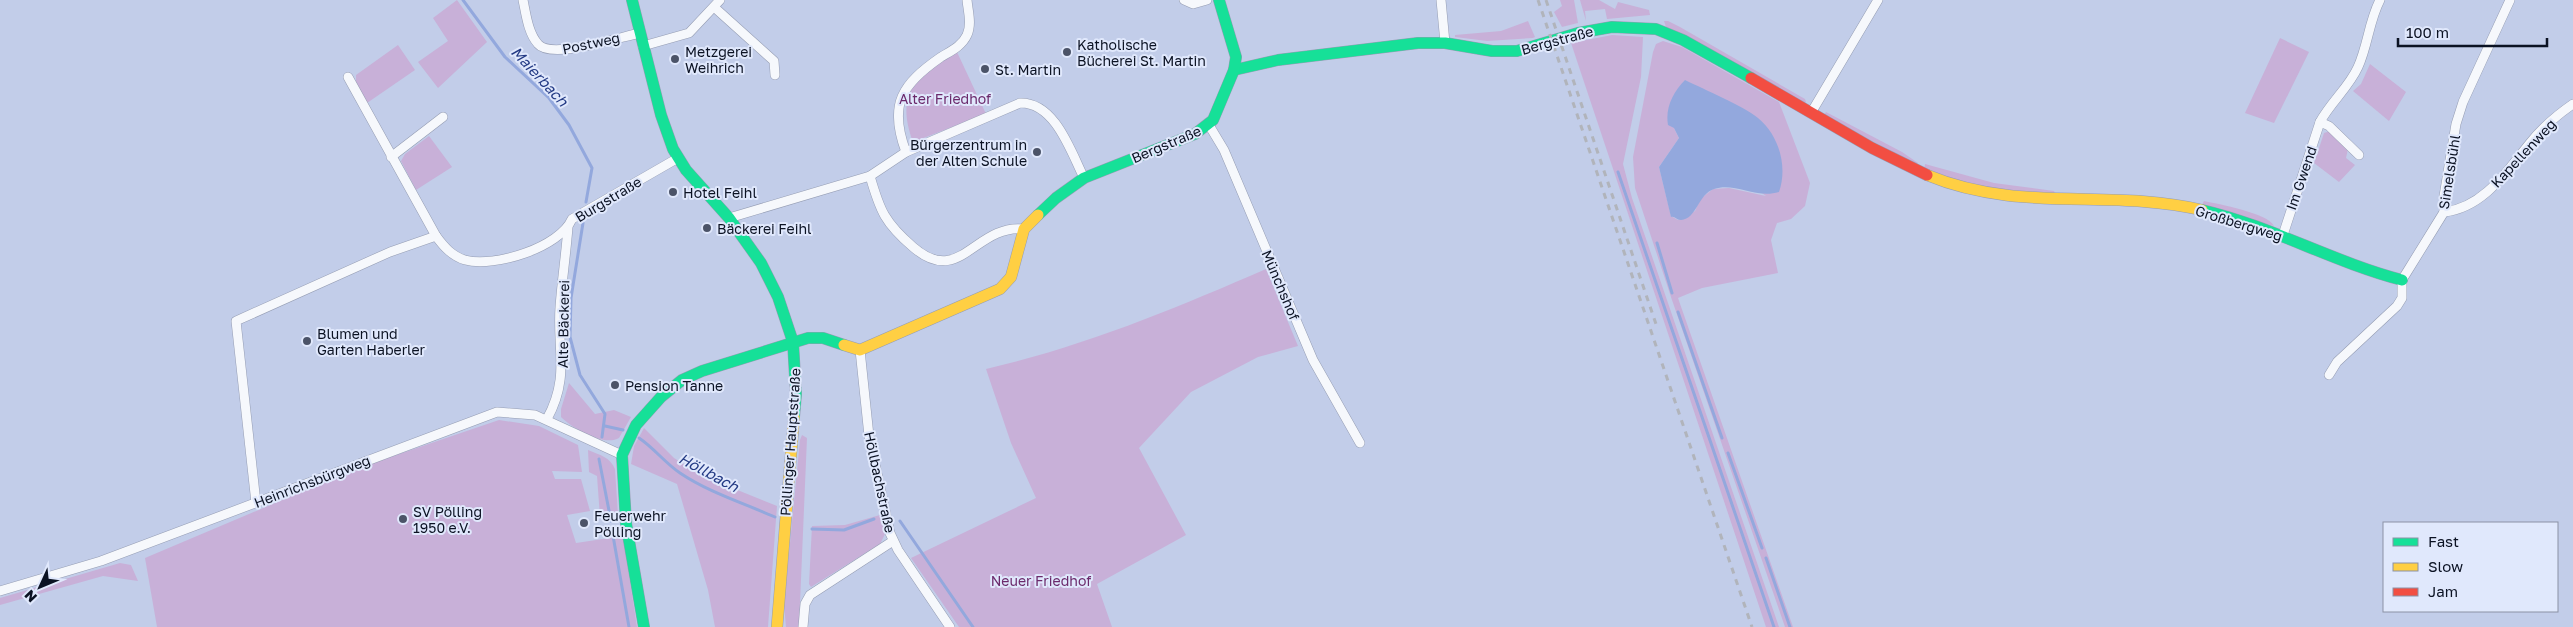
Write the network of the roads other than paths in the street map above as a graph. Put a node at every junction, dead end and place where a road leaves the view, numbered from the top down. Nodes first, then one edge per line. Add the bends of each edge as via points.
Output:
1 (522, 0) edge
2 (632, 0) edge
3 (967, 0) edge
4 (1184, 0) edge
5 (1206, 0) edge
6 (1219, 0) edge
7 (1441, 0) edge
8 (1878, 0) edge
9 (2380, 0) edge
10 (2510, 0) edge
11 (717, 4) edge
12 (640, 33) junction
13 (1446, 43) junction
14 (643, 46) junction
15 (1234, 70) junction
16 (775, 75) dead end
17 (348, 77) dead end
18 (2573, 104) edge
19 (1811, 113) junction
20 (443, 117) dead end
21 (2320, 122) junction
22 (1209, 125) junction
23 (906, 152) junction
24 (2359, 155) dead end
25 (391, 157) junction
26 (678, 158) junction
27 (870, 176) junction
28 (1084, 178) junction
29 (2444, 212) junction
30 (729, 218) junction
31 (568, 227) junction
32 (1024, 229) junction
33 (2283, 235) junction
34 (436, 236) junction
35 (2402, 280) junction
36 (793, 342) junction
37 (860, 350) junction
38 (2330, 375) dead end
39 (547, 419) junction
40 (1360, 443) dead end
41 (622, 455) junction
42 (256, 503) junction
43 (892, 541) junction
44 (0, 591) edge
45 (644, 627) edge
46 (777, 627) edge
47 (803, 627) edge
48 (950, 627) edge

1 - 12 street, Postweg via 534,38 548,50 564,50
2 - 12 street, Pöllinger Hauptstraße
3 - 23 street via 970,23 964,41 915,77 901,95 899,115
4 - 5 street via 1193,4
6 - 15 street via 1234,47
7 - 13 street
8 - 19 street
9 - 21 street, Im Gwend via 2357,68
10 - 29 street, Simelsbühl via 2463,102 2444,196
11 - 14 street via 689,33
11 - 16 street via 774,61
12 - 14 street, Pöllinger Hauptstraße
13 - 15 street, Bergstraße via 1343,50
13 - 19 street, Bergstraße via 1509,52 1598,29 1638,27 1667,32
14 - 26 street, Pöllinger Hauptstraße via 661,115
15 - 22 street, Bergstraße
17 - 25 street, Burgstraße
18 - 29 street, Kapellenweg via 2538,134 2510,170 2484,194 2459,208
19 - 33 street, Großbergweg via 1919,172 1982,192 2038,200 2197,209
20 - 25 street
21 - 24 street via 2329,126
21 - 33 street, Im Gwend
22 - 28 street, Bergstraße via 1195,134
22 - 40 street, Münchshof via 1224,150 1313,360
23 - 27 street
23 - 28 street via 1023,103 1039,107 1051,118
25 - 34 street, Burgstraße
26 - 30 street, Pöllinger Hauptstraße
26 - 31 street, Burgstraße via 572,219
27 - 30 street
27 - 32 street via 882,214 890,226 934,262 946,262 1000,232
28 - 32 street, Bergstraße via 1040,211
29 - 35 street, Simelsbühl
30 - 36 street, Pöllinger Hauptstraße via 769,278
31 - 34 street, Burgstraße via 542,245 493,261 464,259 448,251
31 - 39 street, Alte Bäckerei via 560,309 563,369 557,396
32 - 37 street, Bergstraße via 1011,277 1000,289
33 - 35 street, Großbergweg via 2347,264
34 - 42 street via 390,252 236,321
35 - 38 street, Simelsbühl via 2402,298 2398,306 2337,362
36 - 37 street via 817,337
36 - 41 street via 712,367 682,380 640,419
36 - 46 street, Pöllinger Hauptstraße via 796,394
37 - 43 street, Höllbachstraße via 875,468
39 - 41 street, Heinrichsbürgweg
39 - 42 street, Heinrichsbürgweg via 521,412 497,412
41 - 45 street via 626,523
42 - 44 street, Heinrichsbürgweg via 101,561
43 - 47 street via 810,595 805,604
43 - 48 street, Höllbachstraße

